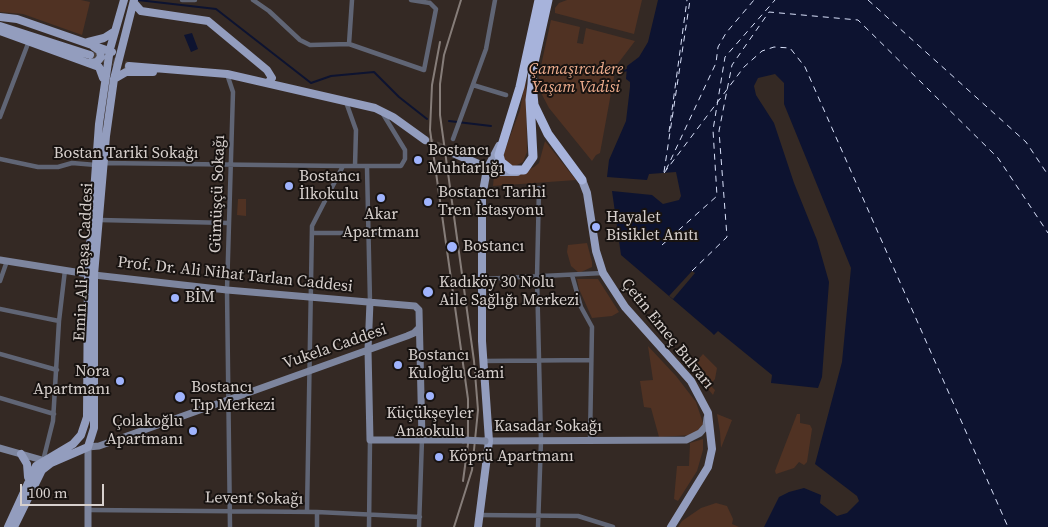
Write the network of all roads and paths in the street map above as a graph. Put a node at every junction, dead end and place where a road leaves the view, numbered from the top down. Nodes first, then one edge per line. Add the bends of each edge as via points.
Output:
1 (124, 0) edge
2 (182, 0) edge
3 (195, 0) edge
4 (252, 0) edge
5 (352, 0) edge
6 (411, 0) edge
7 (495, 0) edge
8 (541, 1) edge
9 (134, 2) edge
10 (430, 2) edge
11 (0, 17) edge
12 (0, 26) edge
13 (0, 31) edge
14 (115, 31) junction
15 (30, 41) junction
16 (85, 43) junction
17 (349, 44) junction
18 (110, 50) junction
19 (90, 59) junction
20 (119, 61) junction
21 (129, 66) tunnel mouth
22 (176, 69) junction
23 (227, 74) junction
24 (114, 79) junction
25 (268, 83) junction
26 (532, 84) junction
27 (104, 85) junction
28 (473, 85) junction
29 (506, 95) dead end
30 (346, 101) junction
31 (380, 110) junction
32 (0, 117) edge
33 (504, 137) junction
34 (453, 139) dead end
35 (425, 140) tunnel mouth
36 (453, 153) tunnel mouth
37 (0, 159) edge
38 (100, 164) junction
39 (232, 166) junction
40 (343, 166) junction
41 (355, 166) junction
42 (367, 167) junction
43 (487, 169) junction
44 (524, 170) junction
45 (582, 180) joint
46 (539, 188) dead end
47 (100, 220) junction
48 (229, 223) junction
49 (312, 232) junction
50 (368, 233) junction
51 (405, 233) dead end
52 (3, 260) edge
53 (65, 270) junction
54 (602, 273) junction
55 (91, 274) junction
56 (572, 275) junction
57 (537, 277) junction
58 (482, 279) junction
59 (0, 281) edge
60 (227, 290) junction
61 (312, 297) junction
62 (370, 302) junction
63 (0, 309) edge
64 (59, 321) junction
65 (419, 327) junction
66 (368, 350) junction
67 (0, 354) edge
68 (540, 360) junction
69 (591, 360) junction
70 (483, 361) junction
71 (56, 370) junction
72 (309, 371) junction
73 (0, 398) edge
74 (229, 398) junction
75 (708, 413) junction
76 (54, 414) junction
77 (81, 434) junction
78 (422, 439) junction
79 (370, 440) junction
80 (590, 440) junction
81 (487, 441) junction
82 (540, 441) junction
83 (88, 447) junction
84 (0, 448) edge
85 (21, 454) junction
86 (42, 460) junction
87 (51, 463) junction
88 (26, 487) junction
89 (89, 510) junction
90 (230, 511) junction
91 (308, 512) junction
92 (317, 512) junction
93 (369, 515) junction
94 (478, 515) junction
95 (538, 516) junction
96 (420, 517) junction
97 (8, 527) edge
98 (14, 527) edge
99 (88, 527) edge
100 (230, 527) edge
101 (317, 527) edge
102 (369, 527) edge
103 (419, 527) edge
104 (478, 527) edge
105 (538, 527) edge
106 (613, 527) edge
107 (671, 527) edge

1 - 14 main road, Emin Ali Paşa Caddesi
2 - 3 street
4 - 17 street via 310,45
5 - 17 street
6 - 10 street
7 - 28 street via 486,49
8 - 26 highway
8 - 33 highway via 520,88
9 - 20 main road, Emin Ali Paşa Caddesi
9 - 25 main road via 141,11 208,21 267,70 272,78
10 - 17 street via 436,9 424,70
11 - 16 main road via 17,19
12 - 19 main road
13 - 15 main road
14 - 16 main road
14 - 18 main road, Emin Ali Paşa Caddesi
15 - 19 main road
15 - 32 street
16 - 18 main road
16 - 19 main road via 101,54 99,61
18 - 20 main road
18 - 27 main road, Emin Ali Paşa Caddesi
19 - 27 main road via 102,69
20 - 24 main road, Emin Ali Paşa Caddesi
21 - 22 main road
22 - 23 main road
22 - 24 main road via 126,72
23 - 25 main road
23 - 39 street, Gümüşçü Sokağı via 233,92
24 - 38 main road, Emin Ali Paşa Caddesi
25 - 30 main road
26 - 44 highway via 533,157
26 - 45 highway via 534,105 541,123
27 - 38 main road, Emin Ali Paşa Caddesi
28 - 29 street
28 - 34 street
30 - 31 main road
30 - 41 street via 356,130
31 - 35 main road
31 - 42 street, Bostan Tariki Sokağı via 397,134 405,150 405,159 401,166
33 - 43 main road
33 - 44 highway via 499,154 501,162 511,170
36 - 43 main road
37 - 38 street, Bostan Tariki Sokağı via 38,167
38 - 39 street, Bostan Tariki Sokağı
38 - 47 main road, Emin Ali Paşa Caddesi
38 - 55 main road, Emin Ali Paşa Caddesi
39 - 40 street, Bostan Tariki Sokağı
39 - 48 street, Gümüşçü Sokağı
40 - 41 street, Bostan Tariki Sokağı
40 - 49 street via 312,226
41 - 42 street, Bostan Tariki Sokağı
42 - 50 street
43 - 44 main road via 509,173
43 - 58 main road via 482,197
45 - 54 main road, Çetin Emeç Bulvarı
46 - 57 street
47 - 48 street
47 - 55 main road, Emin Ali Paşa Caddesi
48 - 60 street, Gümüşçü Sokağı
49 - 50 street
49 - 61 street
50 - 51 street
50 - 62 street
52 - 53 main road, Prof. Dr. Ali Nihat Tarlan Caddesi
52 - 59 street
53 - 55 main road, Prof. Dr. Ali Nihat Tarlan Caddesi
53 - 64 street
54 - 56 street
54 - 75 main road, Çetin Emeç Bulvarı via 625,307 691,381
55 - 60 main road, Prof. Dr. Ali Nihat Tarlan Caddesi
55 - 77 main road, Emin Ali Paşa Caddesi via 87,417
55 - 83 main road, Emin Ali Paşa Caddesi via 94,428
56 - 57 street
56 - 69 street via 581,307 592,327
57 - 58 street
57 - 68 street
58 - 70 main road
60 - 61 main road, Prof. Dr. Ali Nihat Tarlan Caddesi
60 - 74 street, Gümüşçü Sokağı
61 - 62 main road, Prof. Dr. Ali Nihat Tarlan Caddesi
61 - 72 street
62 - 65 main road, Prof. Dr. Ali Nihat Tarlan Caddesi via 415,306 419,310
62 - 66 main road
63 - 64 street
64 - 71 street
65 - 66 main road, Vukela Caddesi via 414,333
65 - 78 main road
66 - 72 main road, Vukela Caddesi
66 - 79 main road
67 - 71 street
68 - 69 street
68 - 70 street
68 - 82 street
69 - 80 street
70 - 81 main road
71 - 76 street
72 - 74 main road, Vukela Caddesi
72 - 91 street
73 - 76 street
74 - 83 main road, Vukela Caddesi via 99,446
74 - 90 street, Gümüşçü Sokağı
75 - 80 main road, Kasadar Sokağı via 706,426 695,438
75 - 107 main road, Çetin Emeç Bulvarı via 712,449 708,467
76 - 86 street
77 - 83 main road via 82,443
77 - 86 main road via 73,444
78 - 79 main road, Kasadar Sokağı
78 - 81 main road, Kasadar Sokağı, bridge
78 - 96 street
79 - 93 street
80 - 82 main road, Kasadar Sokağı
81 - 82 main road, Kasadar Sokağı
81 - 94 main road
82 - 95 street
83 - 87 main road
83 - 89 main road, Emin Ali Paşa Caddesi
84 - 85 main road
85 - 86 main road
85 - 88 main road via 29,474
86 - 87 street
86 - 88 main road
87 - 98 main road via 39,475
88 - 97 main road
89 - 90 street, Levent Sokağı
89 - 99 main road, Emin Ali Paşa Caddesi
90 - 91 street, Levent Sokağı
90 - 100 street, Gümüşçü Sokağı
91 - 92 street, Levent Sokağı
92 - 93 street, Levent Sokağı
92 - 101 street
93 - 96 street, Levent Sokağı
93 - 102 street
94 - 95 street
94 - 104 main road
95 - 105 street
95 - 106 street via 578,516
96 - 103 street

